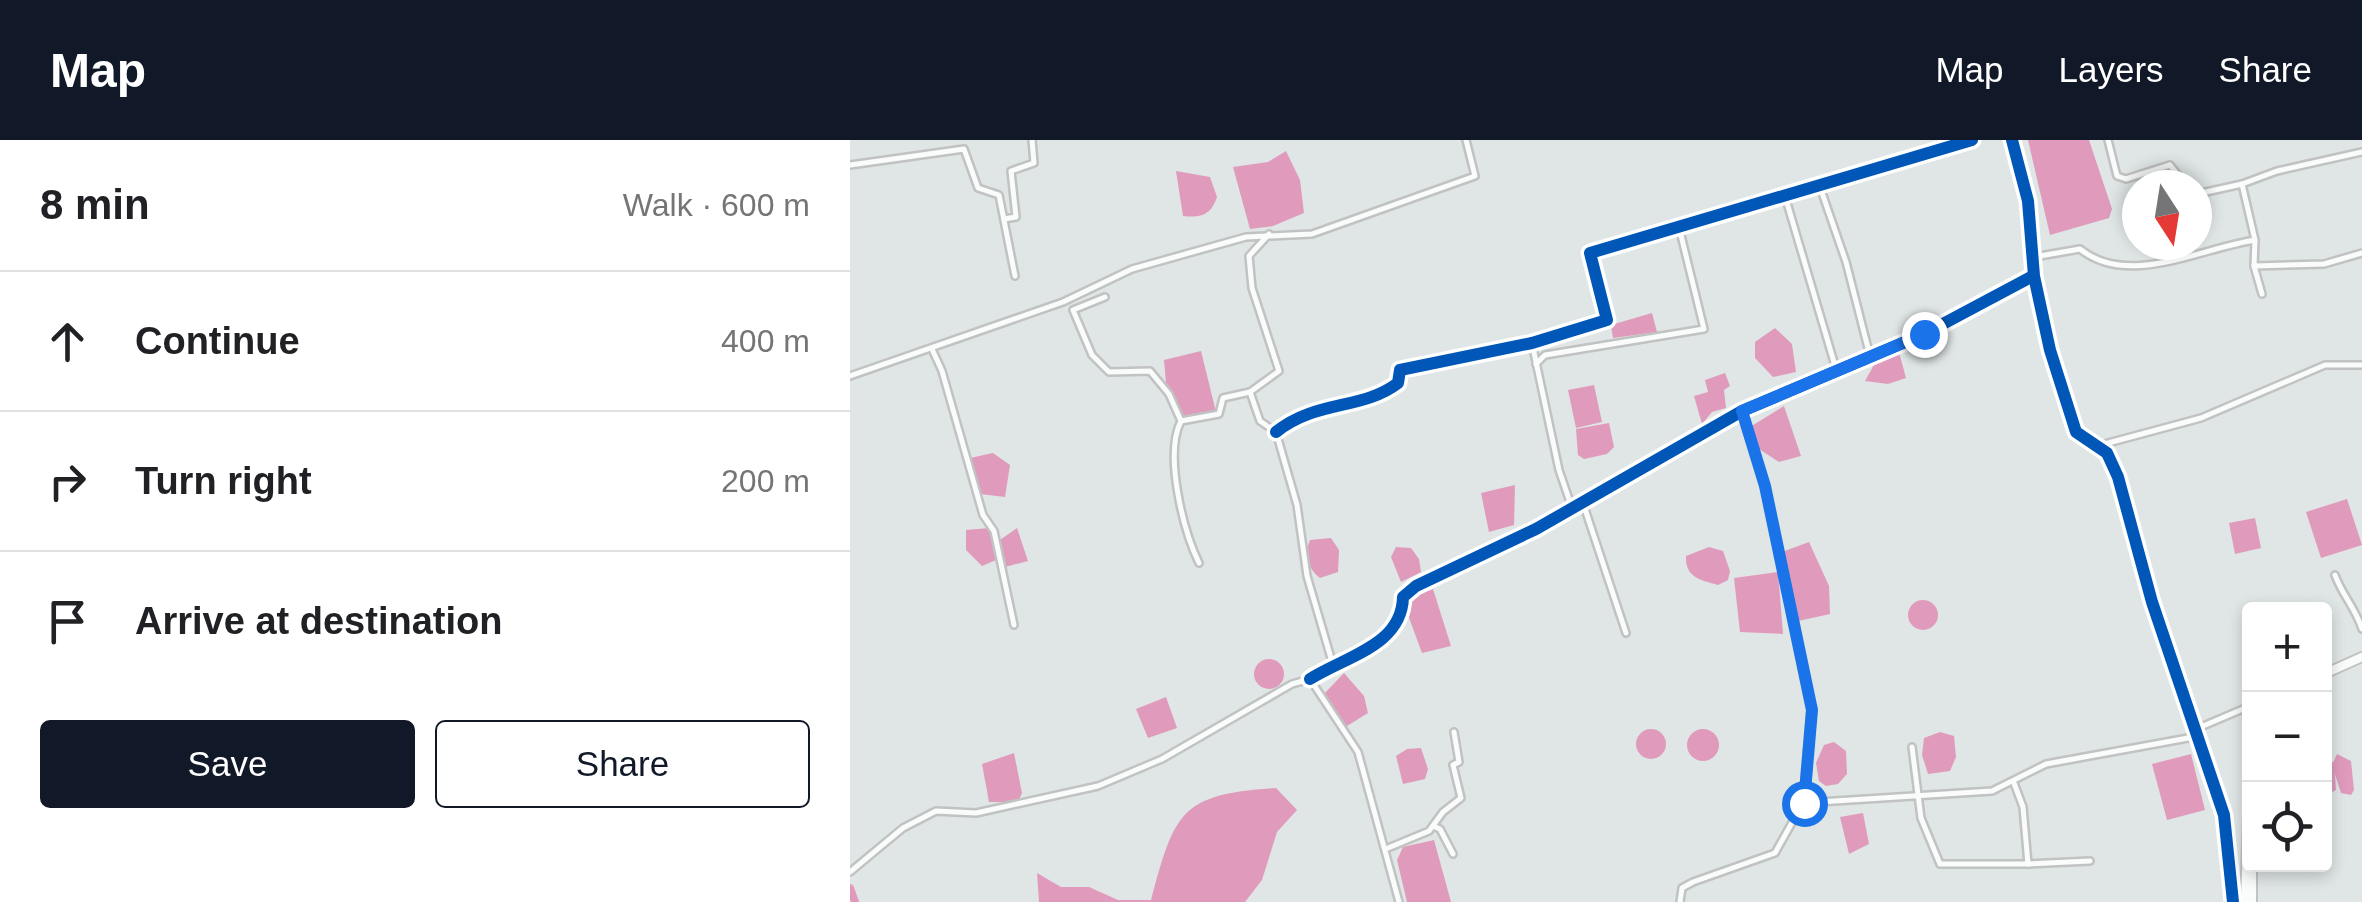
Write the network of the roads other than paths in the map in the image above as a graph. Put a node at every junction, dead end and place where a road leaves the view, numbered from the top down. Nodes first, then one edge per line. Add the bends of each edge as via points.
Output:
1 (1032, 140) edge
2 (1466, 140) edge
3 (1972, 140) edge
4 (2012, 140) edge
5 (2108, 140) edge
6 (2362, 152) edge
7 (850, 165) edge
8 (2122, 178) edge
9 (2242, 184) junction
10 (1820, 187) junction
11 (2212, 191) edge
12 (1786, 196) junction
13 (1004, 219) junction
14 (1679, 226) junction
15 (1269, 234) junction
16 (2255, 240) junction
17 (2362, 253) edge
18 (2034, 258) junction
19 (2254, 266) junction
20 (1015, 276) dead end
21 (2031, 277) dead end
22 (2262, 294) dead end
23 (1105, 297) dead end
24 (1532, 343) junction
25 (932, 348) junction
26 (1870, 356) junction
27 (1536, 364) junction
28 (2362, 365) edge
29 (1836, 368) junction
30 (850, 376) edge
31 (1250, 392) junction
32 (1742, 411) junction
33 (1181, 422) junction
34 (1276, 432) junction
35 (2096, 446) junction
36 (1583, 504) junction
37 (1572, 508) junction
38 (1200, 563) dead end
39 (2334, 575) dead end
40 (1014, 625) dead end
41 (2362, 628) edge
42 (1626, 633) dead end
43 (2362, 654) edge
44 (1333, 665) junction
45 (2332, 668) edge
46 (1310, 679) junction
47 (2242, 710) edge
48 (1454, 732) dead end
49 (2198, 732) junction
50 (1912, 747) dead end
51 (2250, 782) edge
52 (2014, 783) junction
53 (1920, 798) junction
54 (1804, 803) junction
55 (1432, 826) junction
56 (1388, 848) junction
57 (1453, 854) dead end
58 (2090, 861) dead end
59 (2028, 864) junction
60 (850, 872) edge
61 (2251, 872) edge
62 (1399, 902) edge
63 (1680, 902) edge
64 (2234, 902) edge
65 (2249, 902) edge

1 - 13 street via 1034,163 1010,171 1016,216
2 - 15 street via 1475,176 1466,183 1312,234
3 - 10 street
4 - 18 street
5 - 8 street
6 - 9 street
7 - 13 street via 964,150 978,188 999,196
9 - 11 street
9 - 16 street
10 - 12 street
10 - 26 street
12 - 14 street
12 - 29 street
13 - 20 street
14 - 24 street via 1590,252 1607,320
14 - 27 street via 1704,329 1545,355
15 - 25 street via 1132,269 1063,302
15 - 31 street via 1249,256 1256,303 1279,371
16 - 18 street via 2220,245 2191,260 2123,268 2095,262 2080,250
16 - 19 street
17 - 19 street via 2324,264
18 - 35 street via 2050,350 2076,432
19 - 22 street
21 - 26 street
23 - 33 street via 1073,310 1092,354 1109,372 1150,371
24 - 27 street
24 - 34 street via 1400,370 1398,383 1386,392 1304,412
25 - 30 street
25 - 40 street via 983,515 994,531
26 - 29 street
27 - 37 street
28 - 35 street via 2325,365 2200,418
29 - 32 street
31 - 33 street via 1224,398 1219,414
31 - 34 street via 1260,421
32 - 36 street
32 - 54 street via 1765,486 1812,710
33 - 38 street via 1172,438 1181,510
34 - 44 street
35 - 49 street via 2113,463
36 - 37 street
36 - 42 street
37 - 44 street via 1416,586 1403,597 1403,618 1393,633
39 - 41 street
43 - 45 main road
44 - 46 street
46 - 56 street via 1351,736
46 - 60 street via 1162,760 1098,786 976,813 936,811 903,828
47 - 49 street
48 - 55 street via 1461,798
49 - 52 street via 2046,764
49 - 64 street via 2228,832
50 - 53 street
51 - 65 main road
52 - 53 street
52 - 59 street
53 - 54 street
53 - 59 street via 1940,864
54 - 63 street via 1775,853 1692,882 1682,888
55 - 56 street
55 - 57 street
56 - 62 street
58 - 59 street
61 - 65 main road

